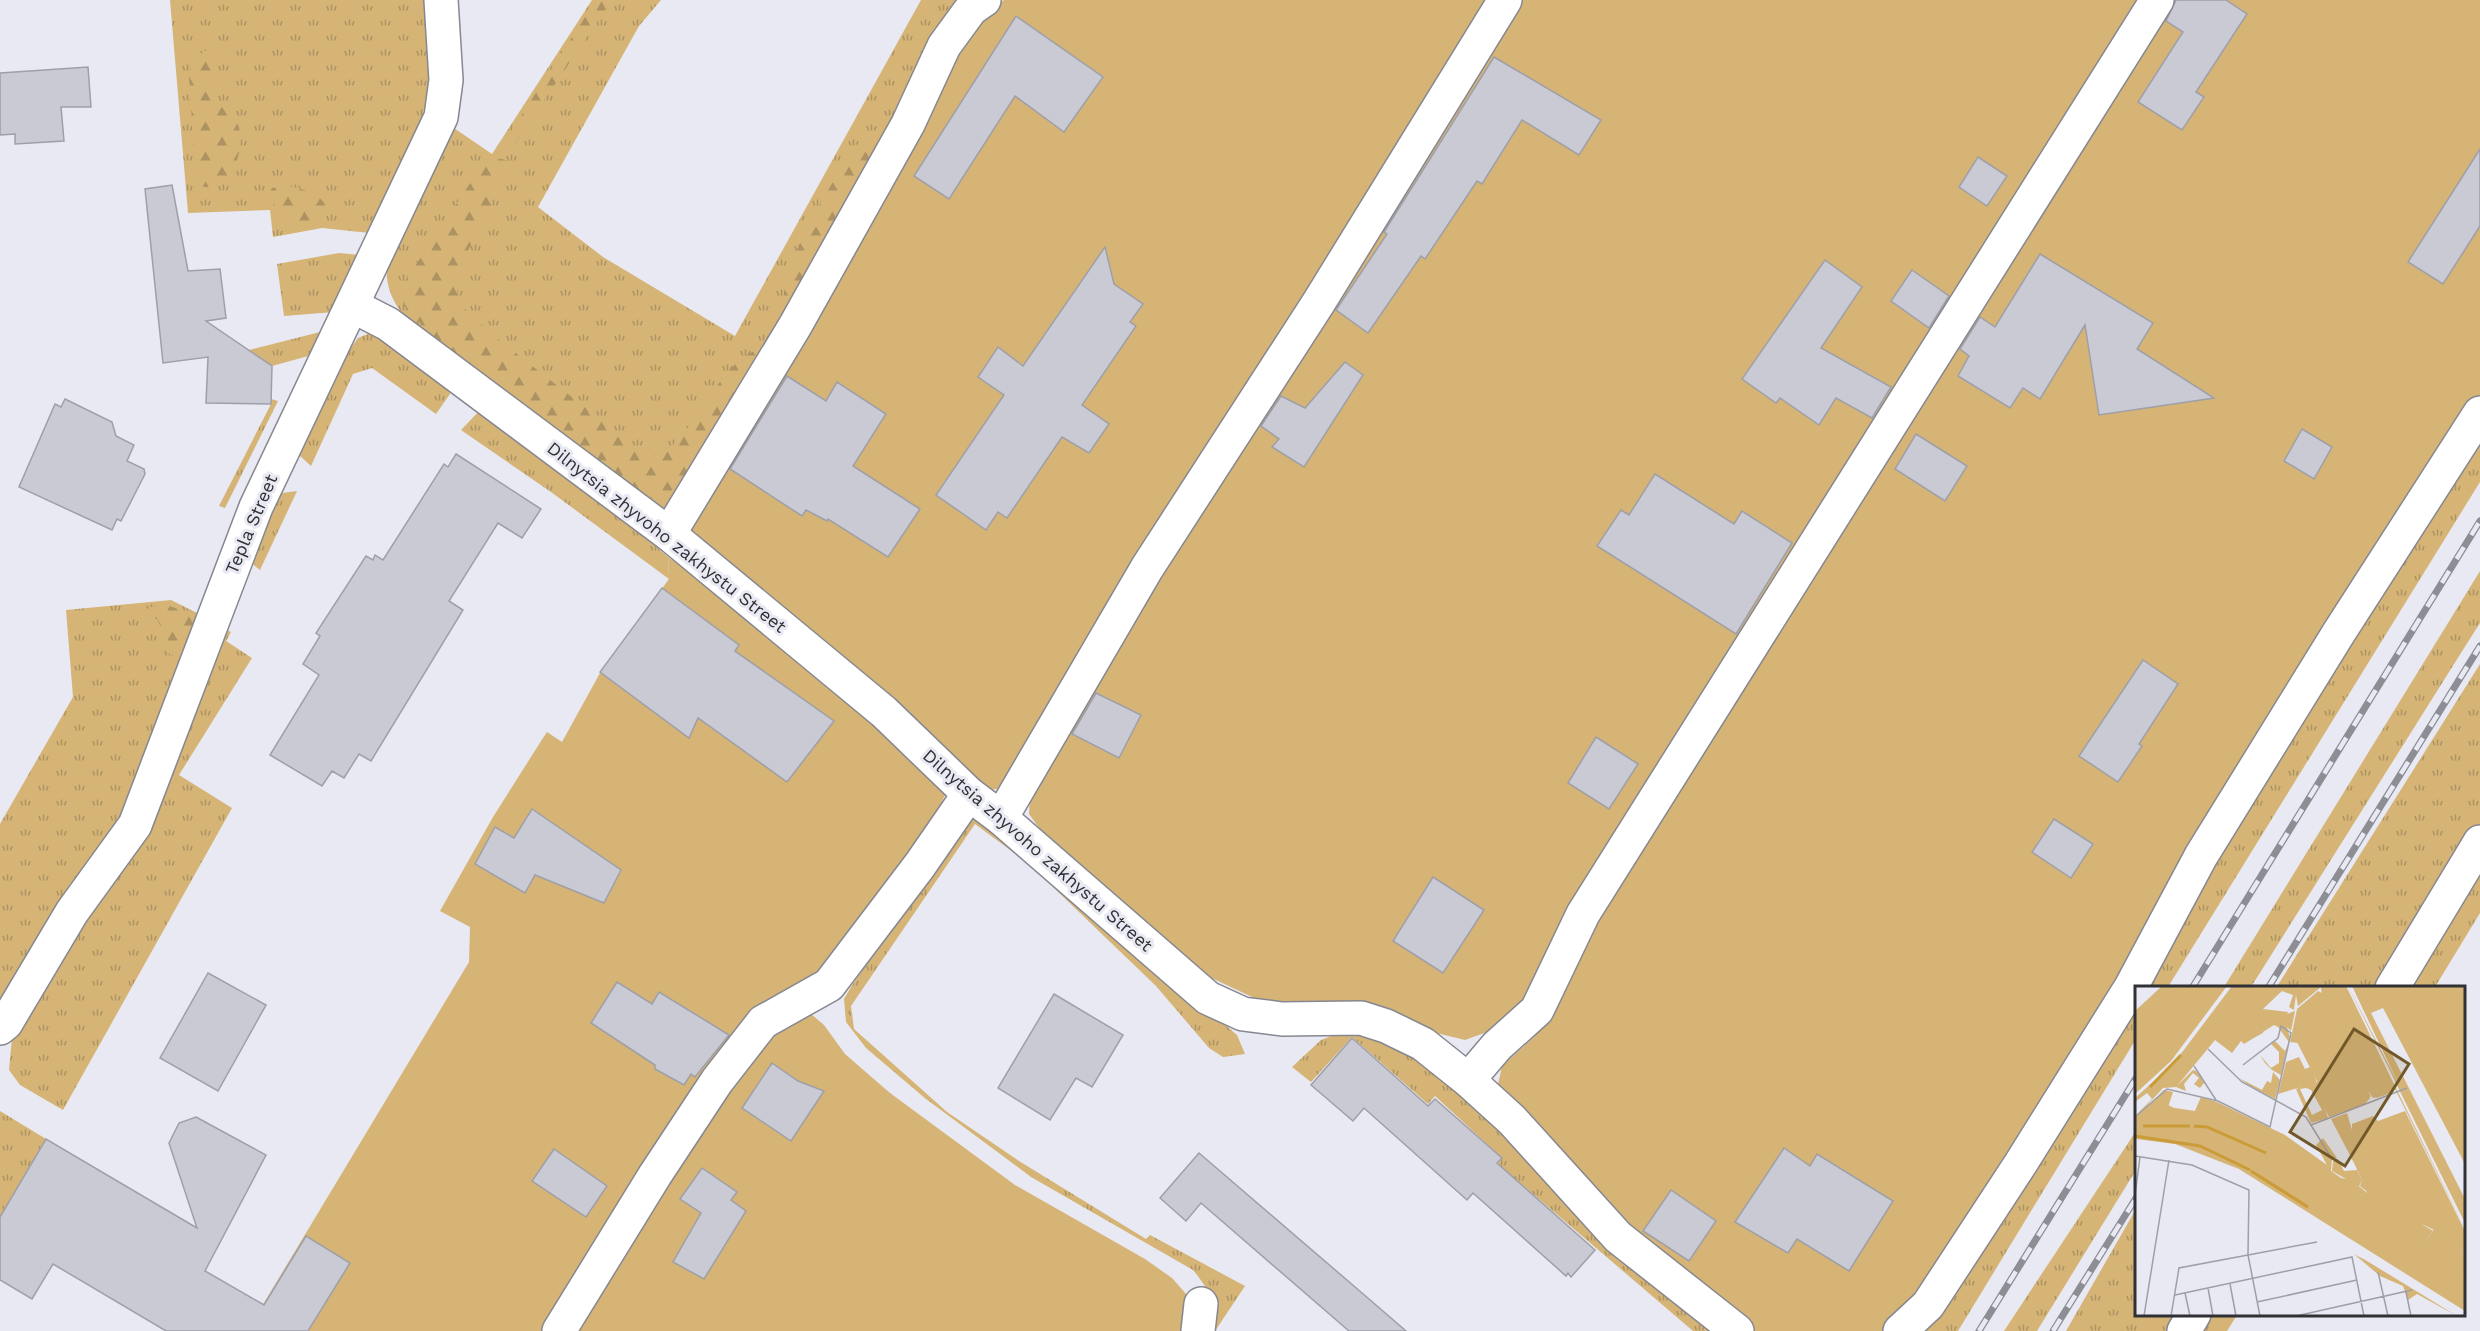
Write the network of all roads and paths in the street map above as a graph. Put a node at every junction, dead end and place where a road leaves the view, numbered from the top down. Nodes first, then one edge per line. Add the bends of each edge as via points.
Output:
1 (441, 0) edge
2 (984, 0) edge
3 (1504, 0) edge
4 (2157, 0) edge
5 (353, 306) junction
6 (2480, 413) edge
7 (669, 534) junction
8 (969, 794) junction
9 (1001, 818) junction
10 (2480, 842) edge
11 (2393, 986) edge
12 (0, 1028) edge
13 (1468, 1080) junction
14 (2193, 1316) edge
15 (559, 1331) edge
16 (1737, 1331) edge
17 (1900, 1331) edge
18 (2184, 1331) edge

1 - 5 street, Tepla Street via 446,80 441,117
2 - 7 street via 971,9 944,46 908,124 795,327
3 - 9 street via 1319,302 1147,568
4 - 13 street via 1583,914 1537,1010 1497,1046
5 - 7 street, Dilnytsia zhyvoho zakhystu Street via 388,324
5 - 12 street, Tepla Street via 256,507 135,825 72,912
6 - 17 street via 2207,846 2131,987 2021,1163 1928,1305
7 - 8 street, Dilnytsia zhyvoho zakhystu Street via 884,712
8 - 9 street, Dilnytsia zhyvoho zakhystu Street
8 - 15 street via 829,985 763,1022 735,1057 655,1175
9 - 13 street, Dilnytsia zhyvoho zakhystu Street via 1208,998 1243,1014 1361,1018 1423,1044
10 - 11 street
13 - 16 street, Dilnytsia zhyvoho zakhystu Street via 1512,1120 1618,1237
14 - 18 street

